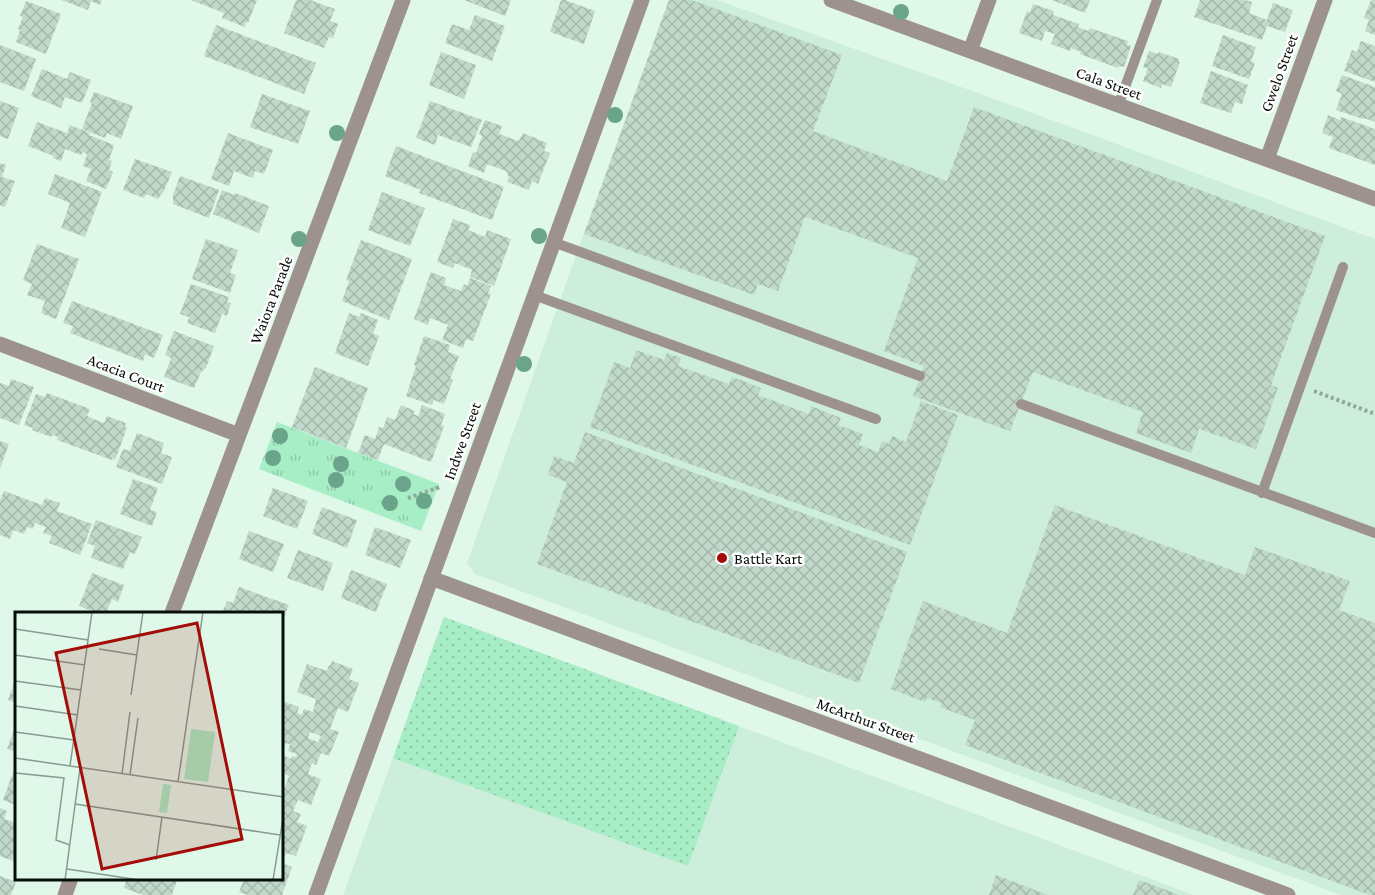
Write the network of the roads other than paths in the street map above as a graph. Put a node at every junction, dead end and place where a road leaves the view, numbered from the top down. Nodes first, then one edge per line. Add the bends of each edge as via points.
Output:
1 (403, 0) edge
2 (642, 0) edge
3 (831, 0) edge
4 (989, 0) edge
5 (1157, 0) edge
6 (1325, 0) edge
7 (970, 51) junction
8 (1118, 106) junction
9 (1267, 159) junction
10 (1375, 199) edge
11 (553, 242) junction
12 (1343, 267) dead end
13 (534, 295) junction
14 (0, 344) edge
15 (920, 376) dead end
16 (1021, 404) dead end
17 (876, 419) dead end
18 (239, 435) junction
19 (1262, 493) junction
20 (1375, 533) edge
21 (431, 578) junction
22 (172, 612) edge
23 (71, 880) edge
24 (65, 895) edge
25 (316, 895) edge
26 (1288, 895) edge

1 - 18 street, Waiora Parade
2 - 11 street, Indwe Street
3 - 7 street, Cala Street
4 - 7 street
5 - 8 lane
6 - 9 street, Gwelo Street
7 - 8 street, Cala Street
8 - 9 street, Cala Street
9 - 10 street, Cala Street
11 - 13 street, Indwe Street
11 - 15 lane
12 - 19 lane
13 - 17 lane
13 - 21 street, Indwe Street
14 - 18 street, Acacia Court
16 - 19 lane
18 - 22 street, Waiora Parade
19 - 20 lane
21 - 25 street, Indwe Street
21 - 26 street, McArthur Street
23 - 24 street

